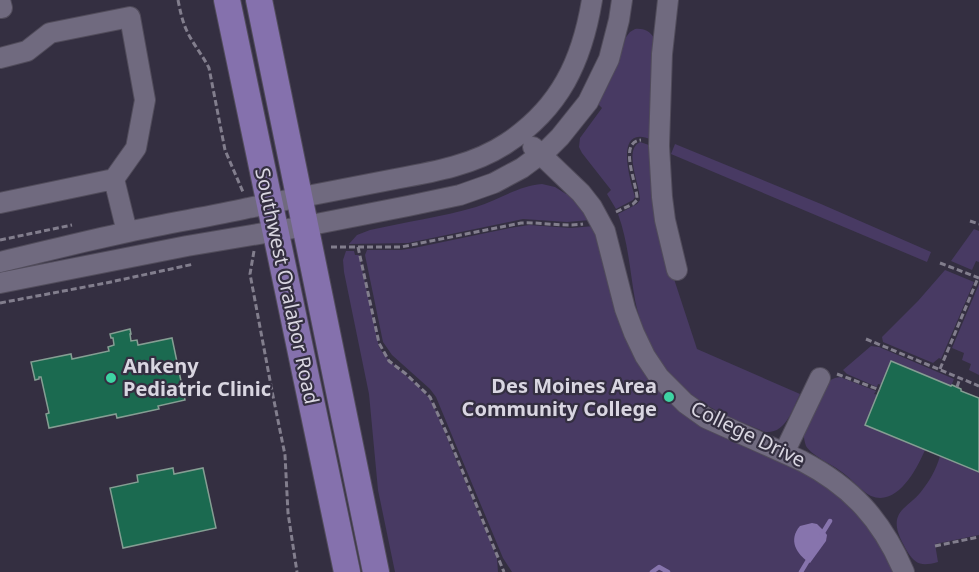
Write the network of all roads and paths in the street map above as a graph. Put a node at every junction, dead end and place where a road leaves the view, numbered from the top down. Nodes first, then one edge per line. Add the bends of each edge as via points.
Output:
1 (0, 0) edge
2 (178, 0) edge
3 (227, 0) edge
4 (259, 0) edge
5 (592, 0) edge
6 (622, 0) edge
7 (668, 0) edge
8 (0, 8) edge
9 (128, 8) edge
10 (0, 58) edge
11 (520, 134) junction
12 (644, 140) dead end
13 (540, 155) junction
14 (114, 179) junction
15 (300, 197) junction
16 (0, 203) edge
17 (259, 206) junction
18 (616, 212) dead end
19 (970, 221) dead end
20 (591, 223) dead end
21 (979, 225) edge
22 (306, 226) junction
23 (127, 232) junction
24 (259, 245) junction
25 (346, 246) dead end
26 (358, 247) junction
27 (244, 254) dead end
28 (0, 262) edge
29 (201, 263) dead end
30 (940, 263) dead end
31 (677, 270) dead end
32 (979, 278) edge
33 (0, 283) edge
34 (0, 303) edge
35 (866, 339) dead end
36 (940, 369) junction
37 (829, 376) joint
38 (960, 378) junction
39 (979, 386) edge
40 (957, 387) dead end
41 (880, 390) dead end
42 (784, 453) junction
43 (979, 537) edge
44 (935, 546) dead end
45 (297, 572) edge
46 (347, 572) edge
47 (376, 572) edge
48 (504, 572) edge
49 (904, 572) edge

1 - 8 street
2 - 17 path via 184,28 209,68 225,150 241,186
3 - 17 main road, Southwest Oralabor Road
4 - 15 main road, Southwest Oralabor Road
5 - 11 street via 587,30 571,73 548,107
6 - 13 street via 609,60 588,102
7 - 31 street via 659,146 665,220
9 - 10 street via 50,33 27,51
9 - 14 street via 145,100 136,148
11 - 13 street, College Drive
11 - 15 street via 481,157 450,168
12 - 18 path via 636,140 629,151 637,200
13 - 22 street via 505,178 471,192
13 - 42 street, College Drive via 581,193 605,231 625,309 645,356 659,377 706,418
14 - 16 street
14 - 23 street
15 - 17 street
15 - 22 main road, Southwest Oralabor Road
17 - 23 street
17 - 24 main road, Southwest Oralabor Road
19 - 21 path
20 - 26 path via 521,223 401,247
22 - 24 street
22 - 47 main road, Southwest Oralabor Road
23 - 28 street
24 - 27 path
24 - 33 street via 187,246
24 - 45 path via 250,274 285,455
24 - 46 main road, Southwest Oralabor Road
25 - 26 path
26 - 48 path via 378,343 389,361 430,397
29 - 34 path
30 - 32 path
32 - 36 path
35 - 36 path
36 - 38 path
37 - 41 path
37 - 42 street
38 - 39 path
38 - 40 path
42 - 49 street, College Drive via 841,484 861,503 886,536
43 - 44 path

